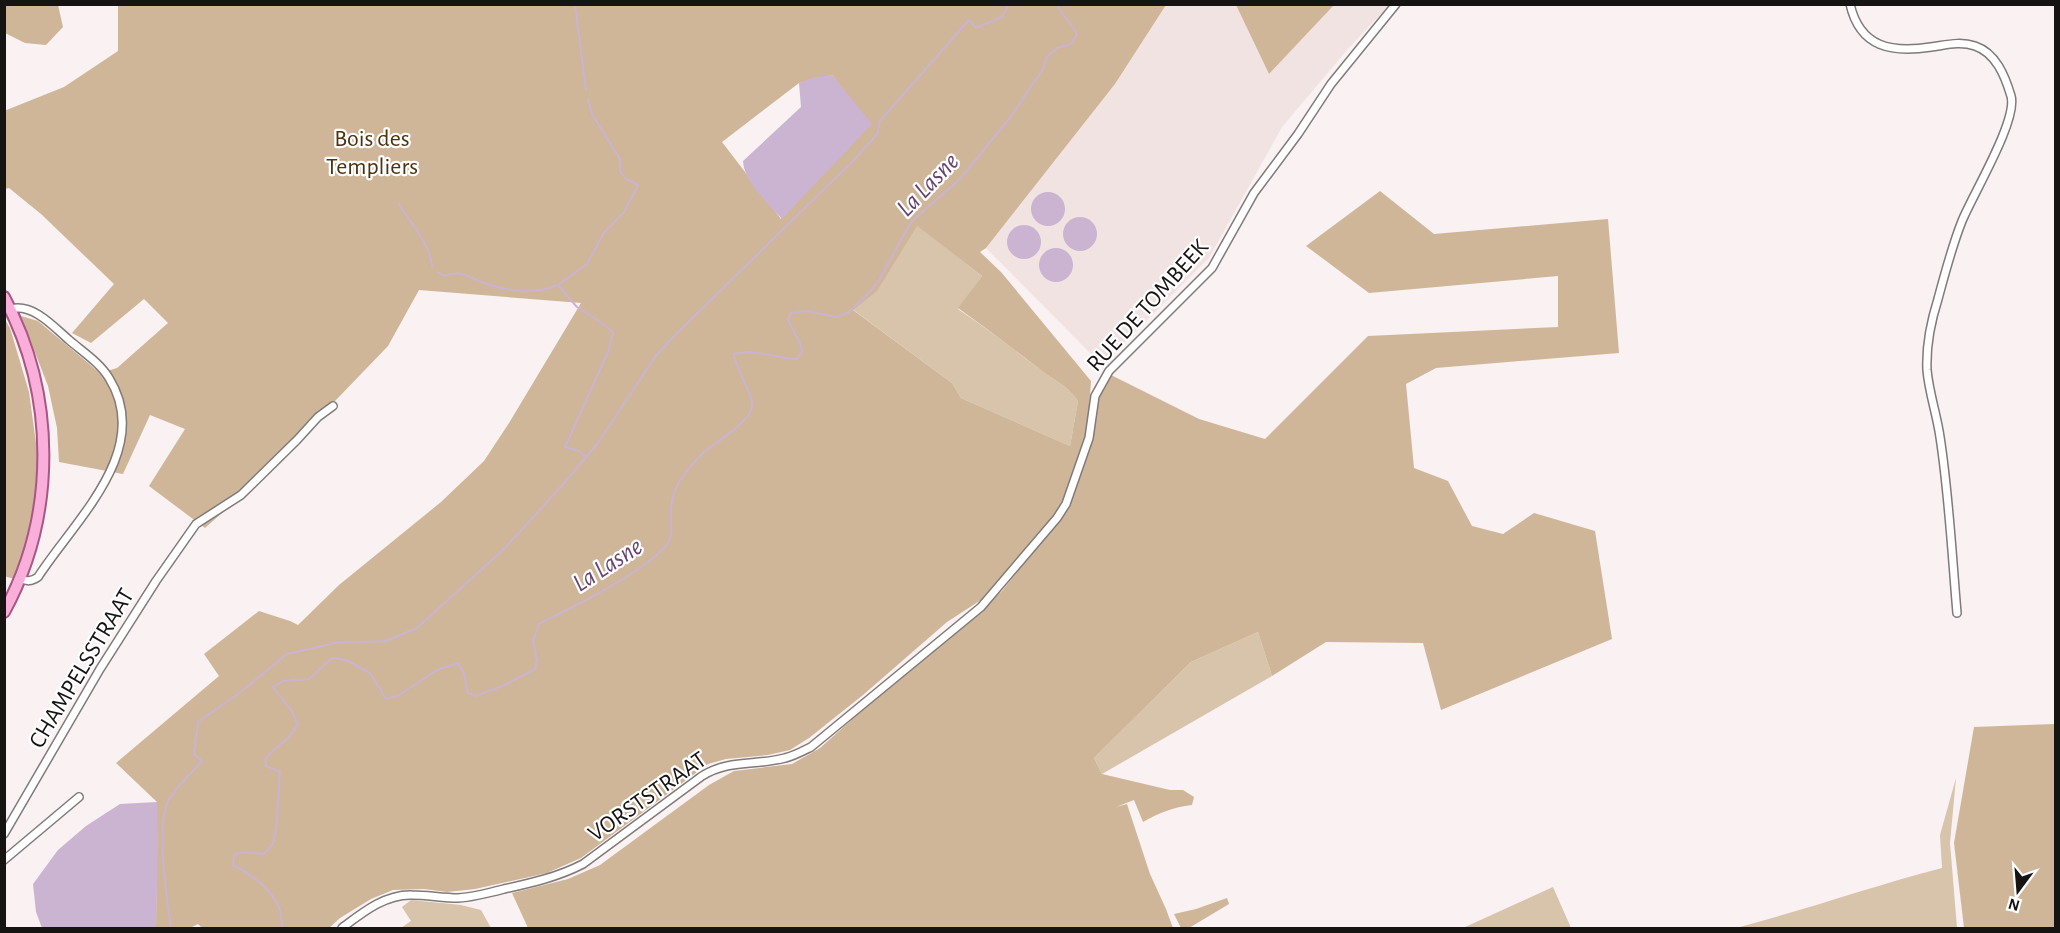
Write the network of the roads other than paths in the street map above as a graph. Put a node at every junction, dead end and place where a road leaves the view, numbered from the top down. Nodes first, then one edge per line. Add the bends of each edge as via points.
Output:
1 (1396, 4) edge
2 (1850, 4) edge
3 (4, 297) edge
4 (11, 309) junction
5 (333, 406) dead end
6 (1047, 530) joint
7 (20, 579) junction
8 (4, 612) edge
9 (1957, 613) dead end
10 (79, 797) dead end
11 (4, 834) edge
12 (4, 860) edge
13 (342, 928) edge

1 - 6 street, RUE DE TOMBEEK via 1331,84 1254,193 1212,268 1109,371 1095,396 1089,438 1066,504
2 - 9 street via 1858,27 1890,49 1958,43 1976,46 2001,69 2012,99 2009,121 1962,221 1937,300 1928,353
3 - 4 main road
4 - 7 main road via 33,372 45,453 34,534
4 - 7 street via 31,311 45,319 97,365 109,378 120,408 121,444 104,485 38,576 29,581
5 - 11 street, CHAMPELSSTRAAT via 242,495 195,526 100,669
6 - 13 street, VORSTSTRAAT via 981,607 811,747 785,758 716,768 568,872 475,896 395,897
7 - 8 main road
10 - 12 street

